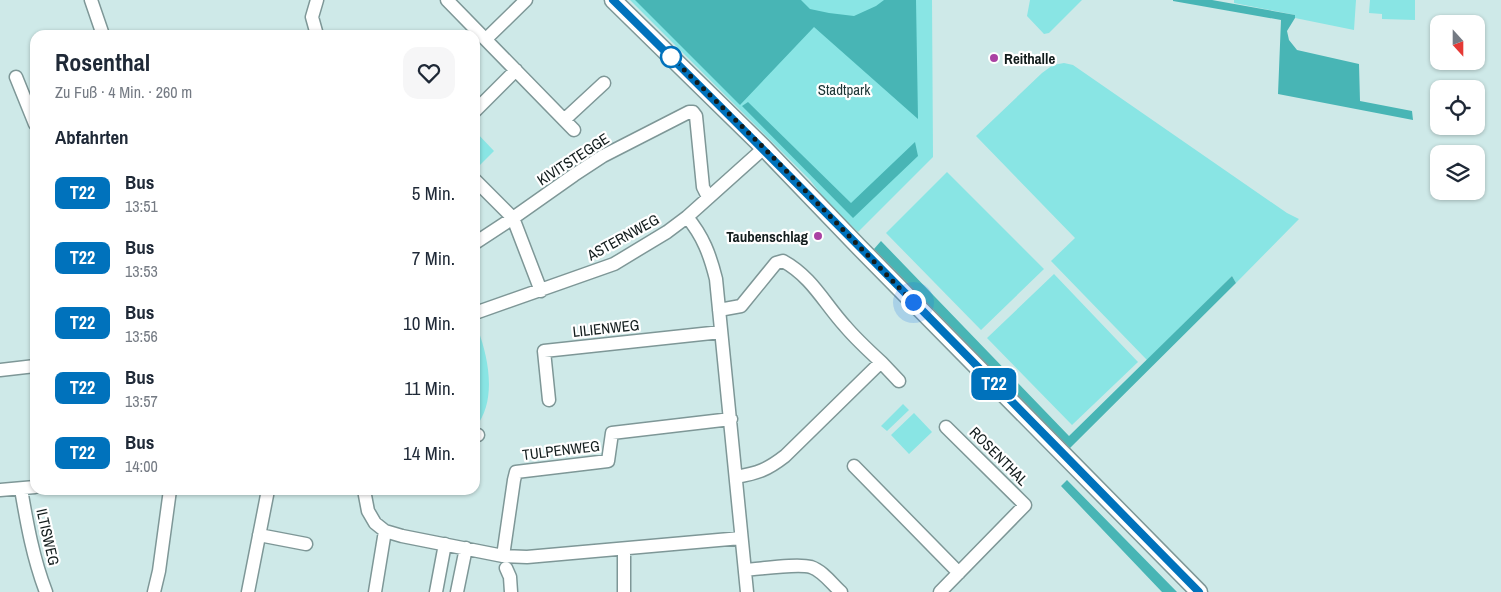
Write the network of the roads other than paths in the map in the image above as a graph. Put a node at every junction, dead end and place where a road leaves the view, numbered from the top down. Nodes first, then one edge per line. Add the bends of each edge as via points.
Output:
1 (91, 0) edge
2 (317, 0) edge
3 (447, 0) edge
4 (526, 0) edge
5 (613, 0) edge
6 (101, 30) edge
7 (316, 30) edge
8 (477, 30) edge
9 (480, 33) edge
10 (486, 39) junction
11 (516, 70) junction
12 (16, 77) dead end
13 (604, 83) dead end
14 (480, 106) edge
15 (30, 112) edge
16 (564, 120) junction
17 (574, 130) dead end
18 (764, 148) junction
19 (480, 185) edge
20 (708, 198) junction
21 (687, 217) junction
22 (513, 218) junction
23 (480, 240) edge
24 (541, 290) junction
25 (719, 310) junction
26 (480, 312) edge
27 (721, 332) junction
28 (881, 362) junction
29 (30, 367) edge
30 (0, 370) edge
31 (899, 381) dead end
32 (549, 400) dead end
33 (730, 420) junction
34 (946, 427) dead end
35 (854, 466) dead end
36 (736, 477) junction
37 (30, 488) edge
38 (21, 489) junction
39 (0, 490) edge
40 (169, 495) edge
41 (267, 495) edge
42 (365, 495) edge
43 (386, 531) junction
44 (259, 535) junction
45 (741, 538) junction
46 (306, 544) dead end
47 (445, 544) junction
48 (466, 548) junction
49 (624, 549) junction
50 (504, 562) junction
51 (745, 570) junction
52 (958, 573) junction
53 (46, 592) edge
54 (154, 592) edge
55 (248, 592) edge
56 (375, 592) edge
57 (436, 592) edge
58 (457, 592) edge
59 (511, 592) edge
60 (624, 592) edge
61 (747, 592) edge
62 (841, 592) edge
63 (940, 592) edge
64 (1199, 592) edge

1 - 6 street
2 - 7 street via 312,17
3 - 8 street
4 - 10 street
5 - 18 main road
9 - 10 street
10 - 11 street
11 - 14 street
11 - 16 street
12 - 15 street
13 - 16 street
16 - 17 street
18 - 20 street, ASTERNWEG
18 - 64 main road
19 - 22 street
20 - 21 street, ASTERNWEG
20 - 22 street, KIVITSTEGGE via 703,187 696,116 689,112 603,156
21 - 24 street, ASTERNWEG via 614,264
21 - 25 street via 708,251 716,279
22 - 23 street, KIVITSTEGGE
22 - 24 street
24 - 26 street, ASTERNWEG
25 - 27 street
25 - 28 street via 741,306 776,263 784,261 814,285 844,326
27 - 32 street, LILIENWEG via 544,351
27 - 33 street
28 - 31 street
28 - 36 street via 770,468 758,474
29 - 30 street
33 - 36 street
33 - 50 street, TULPENWEG via 612,433 608,461 516,472
34 - 52 street, ROSENTHAL via 1026,506
35 - 52 street
36 - 45 street
37 - 38 street
38 - 39 street
38 - 53 street, ILTISWEG via 36,568
40 - 54 street
41 - 44 street
42 - 43 street via 368,511 375,523
43 - 47 street
43 - 56 street
44 - 46 street
44 - 55 street
45 - 49 street
45 - 51 street
47 - 48 street
47 - 57 street
48 - 50 street
48 - 58 street
49 - 50 street
49 - 60 street
50 - 59 street
51 - 61 street
51 - 62 street via 811,567 821,572
52 - 63 street, ROSENTHAL

